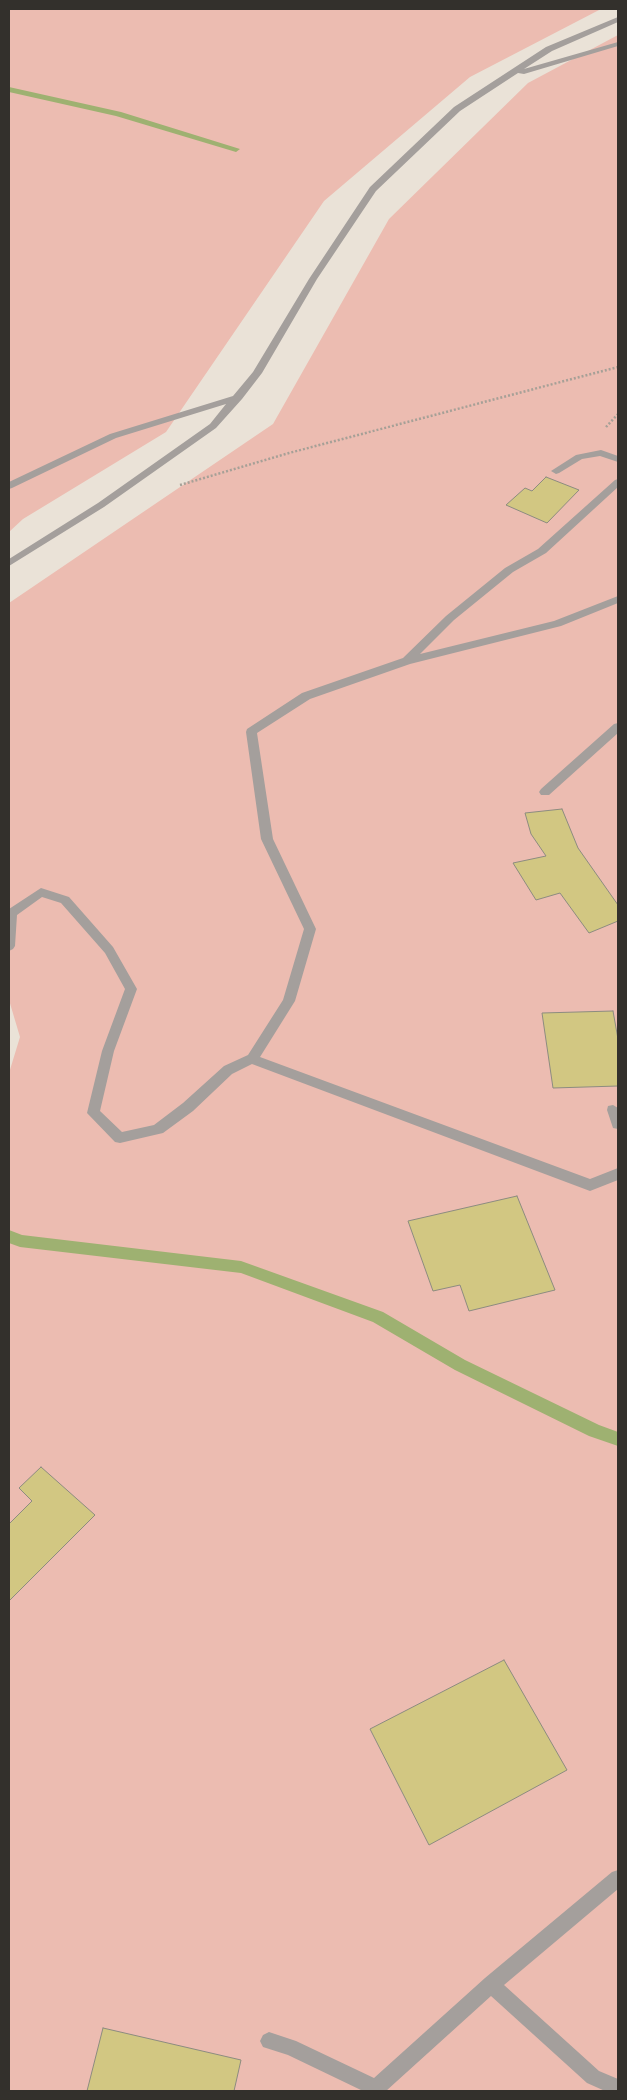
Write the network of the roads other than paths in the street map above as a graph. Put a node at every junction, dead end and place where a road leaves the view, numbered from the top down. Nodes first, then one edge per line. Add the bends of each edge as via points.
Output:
1 (618, 19) edge
2 (618, 44) edge
3 (507, 76) junction
4 (239, 397) junction
5 (618, 459) edge
6 (556, 471) dead end
7 (618, 482) edge
8 (9, 486) edge
9 (9, 563) edge
10 (618, 599) edge
11 (407, 661) junction
12 (618, 727) edge
13 (545, 792) dead end
14 (9, 946) edge
15 (252, 1059) junction
16 (613, 1110) dead end
17 (618, 1124) edge
18 (618, 1174) edge
19 (618, 1878) edge
20 (492, 1984) junction
21 (269, 2040) dead end
22 (618, 2088) edge
23 (376, 2090) edge

1 - 3 street via 549,49
2 - 3 street
3 - 4 street via 457,109 373,189
4 - 8 street via 114,436
4 - 9 street via 213,426 101,505
5 - 6 street via 601,453 579,457
7 - 11 street via 542,551 509,570 450,618
10 - 11 street via 557,624
11 - 15 street via 306,696 251,732 266,839 310,929 288,1001
12 - 13 street
14 - 15 street via 11,914 41,892 65,900 109,950 131,989 108,1050 93,1113 120,1138 158,1129 188,1107 228,1070
15 - 18 street via 590,1185
16 - 17 street
19 - 20 street
20 - 22 street via 593,2077
20 - 23 street
21 - 23 street via 290,2047

